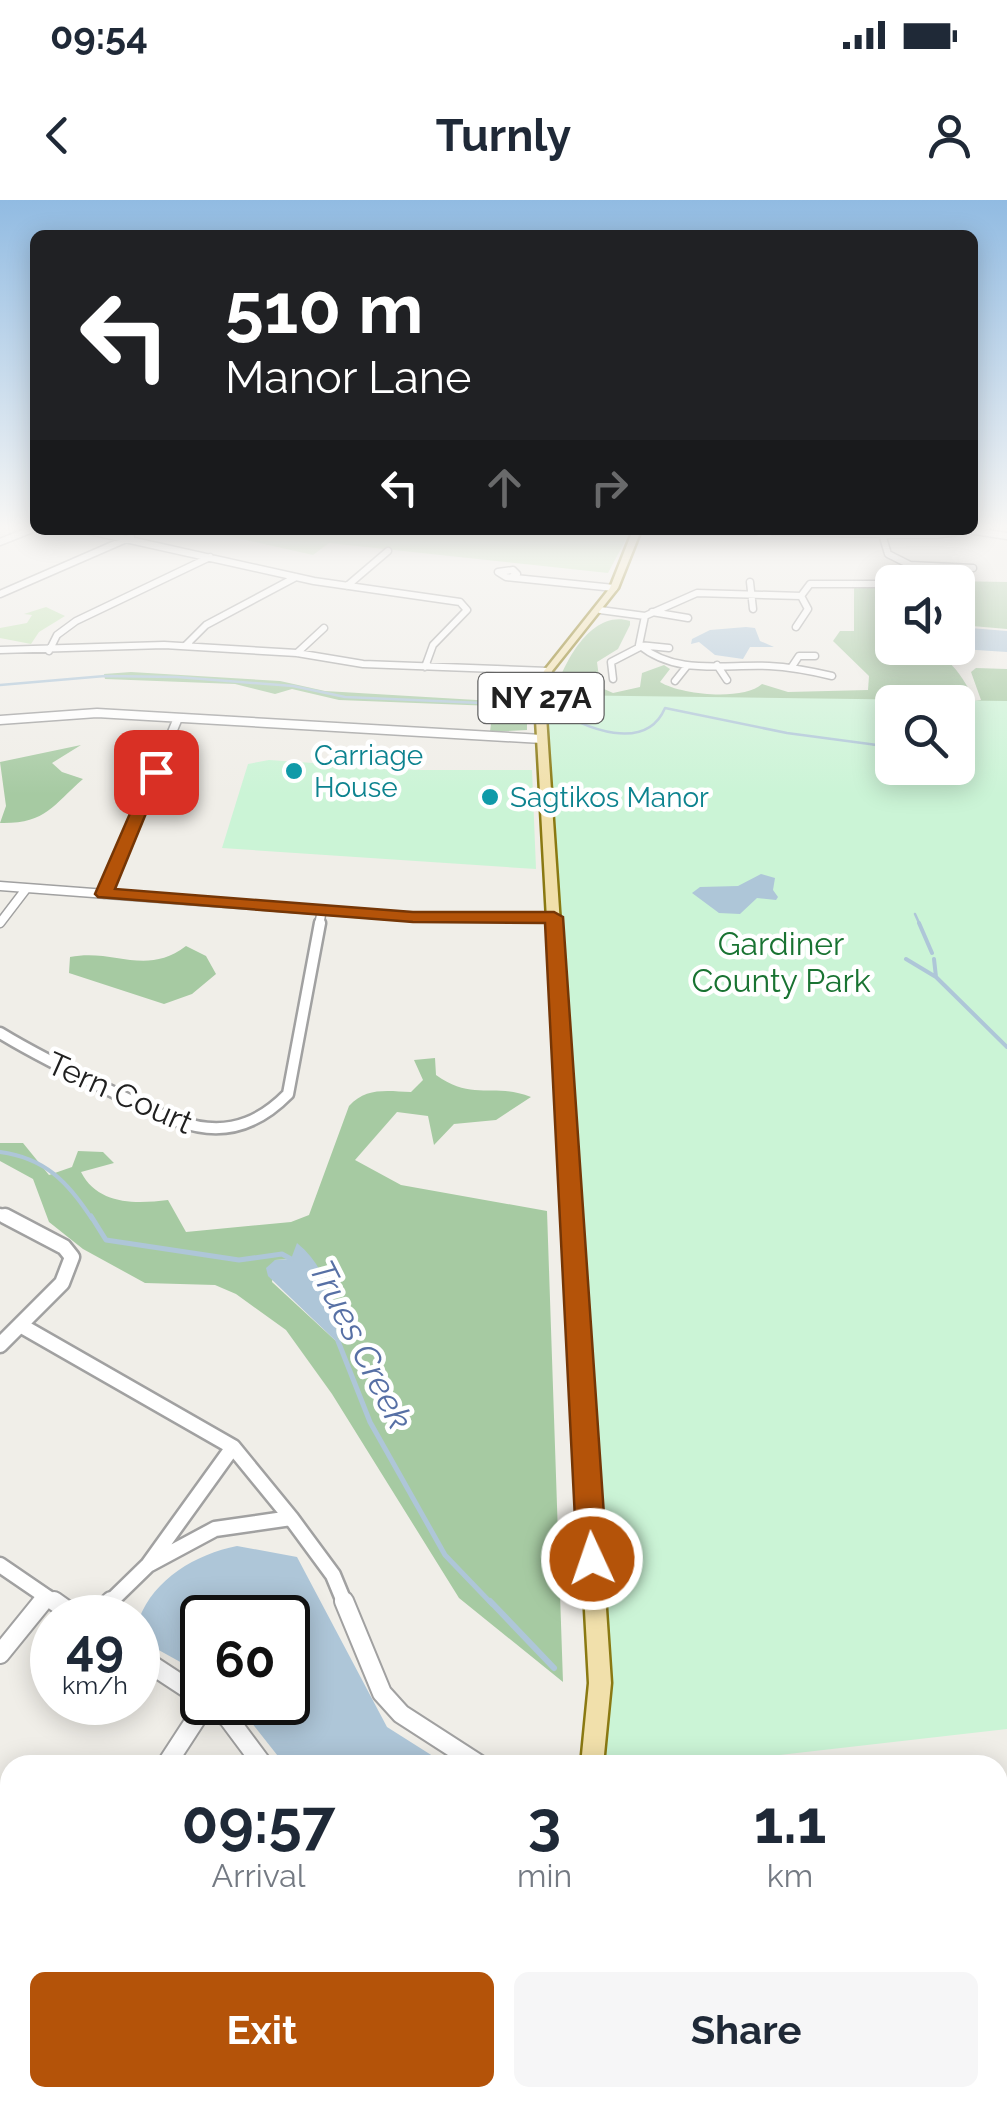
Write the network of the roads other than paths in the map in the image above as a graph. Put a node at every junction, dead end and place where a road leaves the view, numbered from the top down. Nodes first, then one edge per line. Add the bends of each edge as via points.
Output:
1 (84, 617) edge
2 (219, 617) edge
3 (461, 617) edge
4 (594, 617) edge
5 (646, 617) edge
6 (678, 617) edge
7 (803, 617) edge
8 (688, 618) dead end
9 (796, 627) dead end
10 (324, 628) dead end
11 (185, 646) junction
12 (640, 646) junction
13 (668, 648) dead end
14 (0, 650) edge
15 (49, 651) junction
16 (297, 653) junction
17 (815, 656) dead end
18 (425, 666) junction
19 (687, 666) junction
20 (718, 666) junction
21 (770, 666) junction
22 (791, 668) junction
23 (548, 671) junction
24 (832, 676) dead end
25 (782, 677) dead end
26 (613, 678) dead end
27 (727, 680) dead end
28 (675, 681) dead end
29 (178, 718) junction
30 (0, 720) edge
31 (542, 740) junction
32 (0, 886) edge
33 (26, 889) junction
34 (104, 894) junction
35 (322, 910) junction
36 (554, 917) junction
37 (0, 924) edge
38 (0, 1033) edge
39 (0, 1214) edge
40 (20, 1324) junction
41 (0, 1346) edge
42 (234, 1447) junction
43 (291, 1518) junction
44 (0, 1565) edge
45 (148, 1565) junction
46 (44, 1595) edge
47 (117, 1595) edge
48 (30, 1618) edge
49 (0, 1654) edge
50 (191, 1725) edge
51 (233, 1725) edge
52 (172, 1755) edge
53 (256, 1755) edge
54 (465, 1755) edge
55 (593, 1755) edge

1 - 15 street via 57,636
2 - 11 street
3 - 18 street via 433,645
4 - 23 main road, NY 27A
5 - 12 street
6 - 8 street
7 - 9 street
10 - 16 street
11 - 15 street
11 - 16 street
12 - 13 street
12 - 19 street
12 - 26 street via 611,662
14 - 15 street
16 - 18 street via 343,663
17 - 22 street via 799,656
18 - 23 street
19 - 20 street
19 - 28 street
20 - 21 street
20 - 27 street
21 - 22 street
21 - 25 street
22 - 24 street
23 - 31 main road, NY 27A via 540,702
29 - 30 street via 97,713
29 - 31 street
29 - 34 street
31 - 36 main road, NY 27A
32 - 33 street
33 - 34 street
33 - 37 street
34 - 35 street
35 - 36 street
35 - 38 street, Tern Court via 288,1094 248,1124 205,1131 180,1124
36 - 55 main road, NY 27A via 600,1683
39 - 40 street via 72,1257 62,1283
40 - 41 street
40 - 42 street
42 - 43 street
42 - 45 street
43 - 45 street via 238,1521 194,1534
43 - 54 street via 334,1575 382,1693 401,1714
44 - 46 street
45 - 47 street
48 - 49 street
50 - 52 street
51 - 53 street

